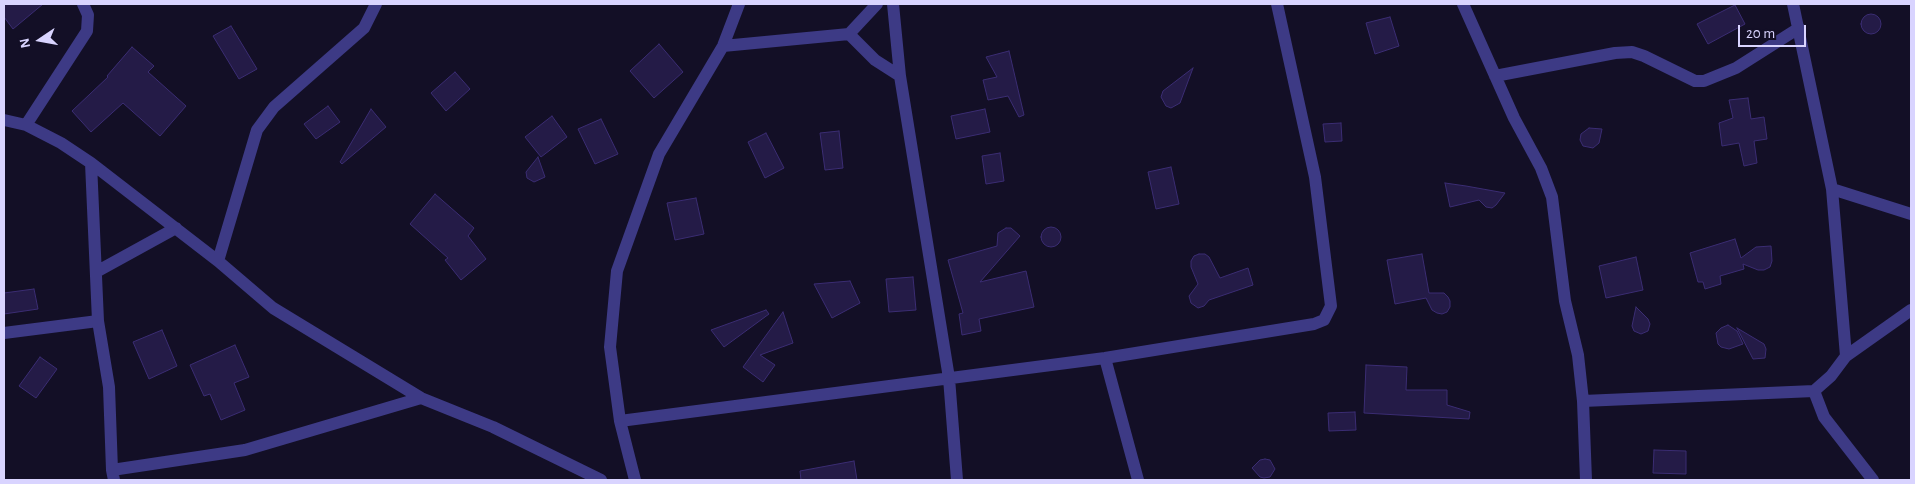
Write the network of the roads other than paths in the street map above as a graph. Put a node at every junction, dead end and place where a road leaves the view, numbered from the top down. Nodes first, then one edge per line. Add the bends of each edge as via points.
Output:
1 (82, 4) edge
2 (376, 4) edge
3 (739, 4) edge
4 (876, 4) edge
5 (893, 4) edge
6 (1277, 4) edge
7 (1463, 4) edge
8 (1793, 4) edge
9 (1799, 28) junction
10 (849, 34) junction
11 (723, 46) junction
12 (900, 76) junction
13 (1495, 76) junction
14 (4, 120) edge
15 (26, 124) junction
16 (91, 163) junction
17 (1832, 189) junction
18 (1911, 214) edge
19 (176, 228) junction
20 (218, 261) junction
21 (96, 272) junction
22 (1911, 310) edge
23 (98, 321) junction
24 (4, 333) edge
25 (1846, 356) junction
26 (1105, 358) junction
27 (949, 378) junction
28 (1814, 391) junction
29 (421, 398) junction
30 (1583, 401) junction
31 (620, 421) junction
32 (113, 475) edge
33 (601, 480) edge
34 (635, 480) edge
35 (957, 480) edge
36 (1138, 480) edge
37 (1586, 480) edge
38 (1873, 480) edge

1 - 15 street via 88,15 87,31
2 - 20 street via 364,28 274,107 257,130
3 - 11 street
4 - 10 street
5 - 12 street
6 - 26 street via 1315,177 1331,306 1328,313 1324,320 1314,324
7 - 13 street
8 - 9 street
9 - 13 street via 1736,68 1704,81 1695,81 1632,52
9 - 17 street
10 - 11 street
10 - 12 street via 875,60
11 - 31 street via 659,154 617,271 610,347
12 - 27 street
13 - 30 street via 1552,197 1565,301 1578,355
14 - 15 street
15 - 16 street
16 - 19 street
16 - 21 street
17 - 18 street
17 - 25 street
19 - 20 street
19 - 21 street
20 - 29 street via 273,308
21 - 23 street
22 - 25 street
23 - 24 street
23 - 32 street via 109,387
25 - 28 street
26 - 27 street
26 - 36 street
27 - 31 street
27 - 35 street
28 - 30 street
28 - 38 street via 1824,416
29 - 32 street via 245,450
29 - 33 street via 493,427
30 - 37 street
31 - 34 street

